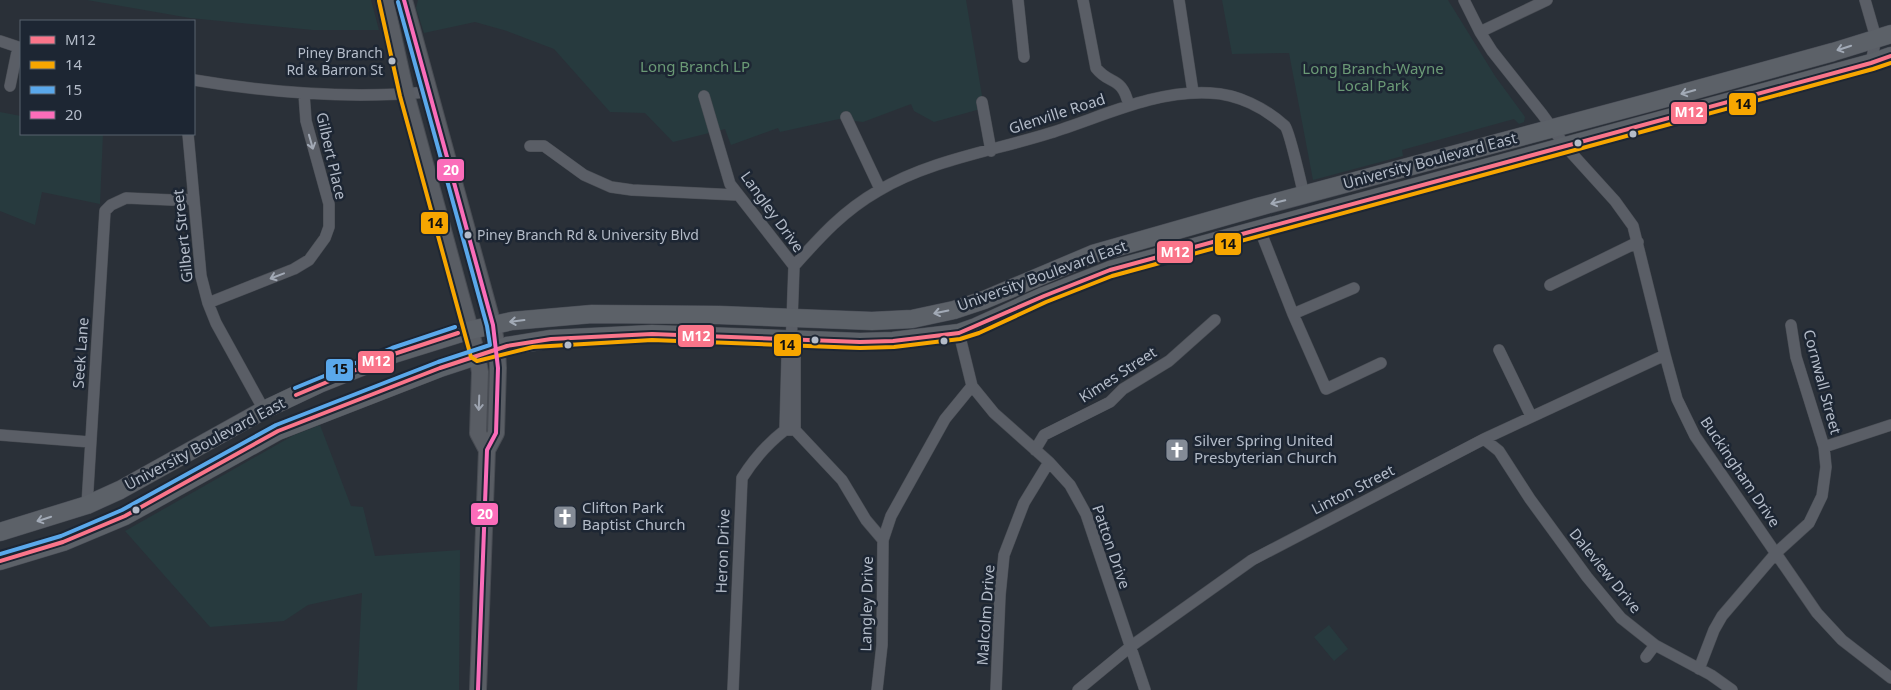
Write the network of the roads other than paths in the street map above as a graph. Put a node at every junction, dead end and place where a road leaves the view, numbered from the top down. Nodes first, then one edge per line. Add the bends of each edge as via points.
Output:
1 (385, 0) edge
2 (404, 0) edge
3 (1018, 0) edge
4 (1083, 0) edge
5 (1179, 0) edge
6 (1464, 0) edge
7 (1547, 0) edge
8 (1866, 0) edge
9 (1480, 32) junction
10 (1884, 36) edge
11 (0, 41) edge
12 (20, 47) edge
13 (1891, 56) edge
14 (1024, 57) dead end
15 (1871, 63) junction
16 (195, 80) edge
17 (10, 86) dead end
18 (428, 92) junction
19 (1193, 92) junction
20 (304, 94) junction
21 (406, 94) junction
22 (704, 96) dead end
23 (982, 102) dead end
24 (1129, 106) junction
25 (846, 117) dead end
26 (1552, 128) junction
27 (188, 135) edge
28 (530, 146) dead end
29 (1566, 147) junction
30 (991, 151) junction
31 (880, 189) junction
32 (738, 195) junction
33 (1304, 195) junction
34 (194, 199) junction
35 (1260, 230) junction
36 (1638, 242) junction
37 (794, 266) junction
38 (1550, 285) dead end
39 (1354, 288) dead end
40 (208, 303) junction
41 (1293, 314) junction
42 (792, 319) junction
43 (1215, 320) dead end
44 (493, 325) junction
45 (1791, 325) dead end
46 (471, 330) junction
47 (960, 333) junction
48 (791, 345) junction
49 (497, 349) junction
50 (1499, 350) dead end
51 (477, 355) junction
52 (1664, 355) junction
53 (1381, 363) dead end
54 (972, 386) junction
55 (264, 410) junction
56 (1531, 416) junction
57 (1891, 425) edge
58 (790, 430) junction
59 (0, 435) edge
60 (1484, 439) junction
61 (90, 442) junction
62 (1824, 447) junction
63 (487, 450) junction
64 (1035, 450) junction
65 (1049, 462) junction
66 (87, 505) junction
67 (0, 532) edge
68 (883, 540) junction
69 (1776, 553) junction
70 (0, 561) edge
71 (1655, 645) junction
72 (1130, 648) junction
73 (1646, 656) dead end
74 (1699, 669) junction
75 (1891, 678) edge
76 (478, 690) edge
77 (733, 690) edge
78 (877, 690) edge
79 (996, 690) edge
80 (1078, 690) edge
81 (1145, 690) edge
82 (1732, 690) edge

1 - 21 main road
2 - 18 main road
3 - 14 street
4 - 24 street via 1096,68 1121,85
5 - 19 street
6 - 9 street, Buckingham Drive
7 - 9 street
8 - 10 street
9 - 26 street, Buckingham Drive
10 - 15 street
10 -> 26 main road, University Boulevard East
11 - 12 street
12 - 17 street
13 - 15 main road, University Boulevard East
15 - 29 main road, University Boulevard East
16 - 20 street
18 - 21 street
18 - 44 main road
19 - 24 street, Glenville Road
19 - 33 street, Glenville Road via 1239,99 1257,106 1287,128
20 - 21 street
20 -> 40 street, Gilbert Place via 306,121 329,204 325,238 310,260 294,269
21 - 46 main road
22 - 32 street, Langley Drive via 730,184
23 - 30 street
24 - 30 street, Glenville Road
25 - 31 street
26 - 29 street, Buckingham Drive
26 - 33 main road, University Boulevard East
27 - 34 street, Gilbert Street
28 - 32 street via 544,146 584,175 611,187
29 - 35 main road, University Boulevard East
29 - 36 street, Buckingham Drive via 1615,201 1633,226
30 - 31 street, Glenville Road via 932,166
31 - 37 street, Glenville Road via 831,224
32 - 37 street, Langley Drive
33 -> 42 main road, University Boulevard East via 1093,254 954,310 912,319
34 - 40 street, Gilbert Street via 201,276
34 - 61 street, Seek Lane via 126,198 105,211
35 - 41 street
35 - 47 main road, University Boulevard East via 1110,270
36 - 38 street
36 - 52 street, Buckingham Drive
37 - 42 street, Langley Drive
39 - 41 street
40 - 55 street, Gilbert Street
41 - 53 street via 1326,388
42 -> 44 main road, University Boulevard East via 592,314
42 - 48 street, Langley Drive
43 - 64 street, Kimes Street via 1169,361 1123,389 1110,402 1044,435
44 - 46 main road, University Boulevard East
44 - 49 main road
45 - 62 street, Cornwall Street via 1796,357
46 - 51 main road
46 - 55 main road, University Boulevard East via 394,354
47 - 48 main road, University Boulevard East via 893,341
47 - 54 street, Patton Drive
48 - 49 main road, University Boulevard East via 652,334 551,339
48 - 58 street, Langley Drive via 787,357
49 - 51 main road, University Boulevard East
49 - 63 main road via 496,434
50 - 56 street
51 -> 63 main road via 480,372 478,433
51 - 70 main road, University Boulevard East via 278,431 102,527
52 - 56 street, Linton Street
52 - 69 street, Buckingham Drive via 1678,399 1695,436
54 - 64 street, Patton Drive via 994,413
54 - 68 street via 945,420 891,516
55 - 66 main road, University Boulevard East via 140,480
56 - 60 street, Linton Street
57 - 62 street
58 - 68 street, Langley Drive via 842,480 866,520
58 - 77 street, Heron Drive via 770,441 742,478
59 - 61 street
60 - 71 street, Daleview Drive via 1498,451 1587,577 1622,618
60 - 72 street, Linton Street via 1252,560
61 - 66 street, Seek Lane
62 - 69 street, Cornwall Street via 1826,467 1822,496 1809,523
63 - 76 main road
64 - 65 street, Patton Drive
65 - 72 street, Patton Drive via 1070,485 1086,514
65 - 79 street, Malcolm Drive via 1024,503 1004,555
66 -> 67 main road, University Boulevard East
68 - 78 street, Langley Drive via 882,645
69 - 74 street, Cornwall Street via 1722,616
69 - 75 street, Buckingham Drive via 1817,613 1842,640
71 - 73 street
71 - 74 street, Daleview Drive
72 - 80 street, Linton Street
72 - 81 street, Patton Drive
74 - 82 street, Daleview Drive

